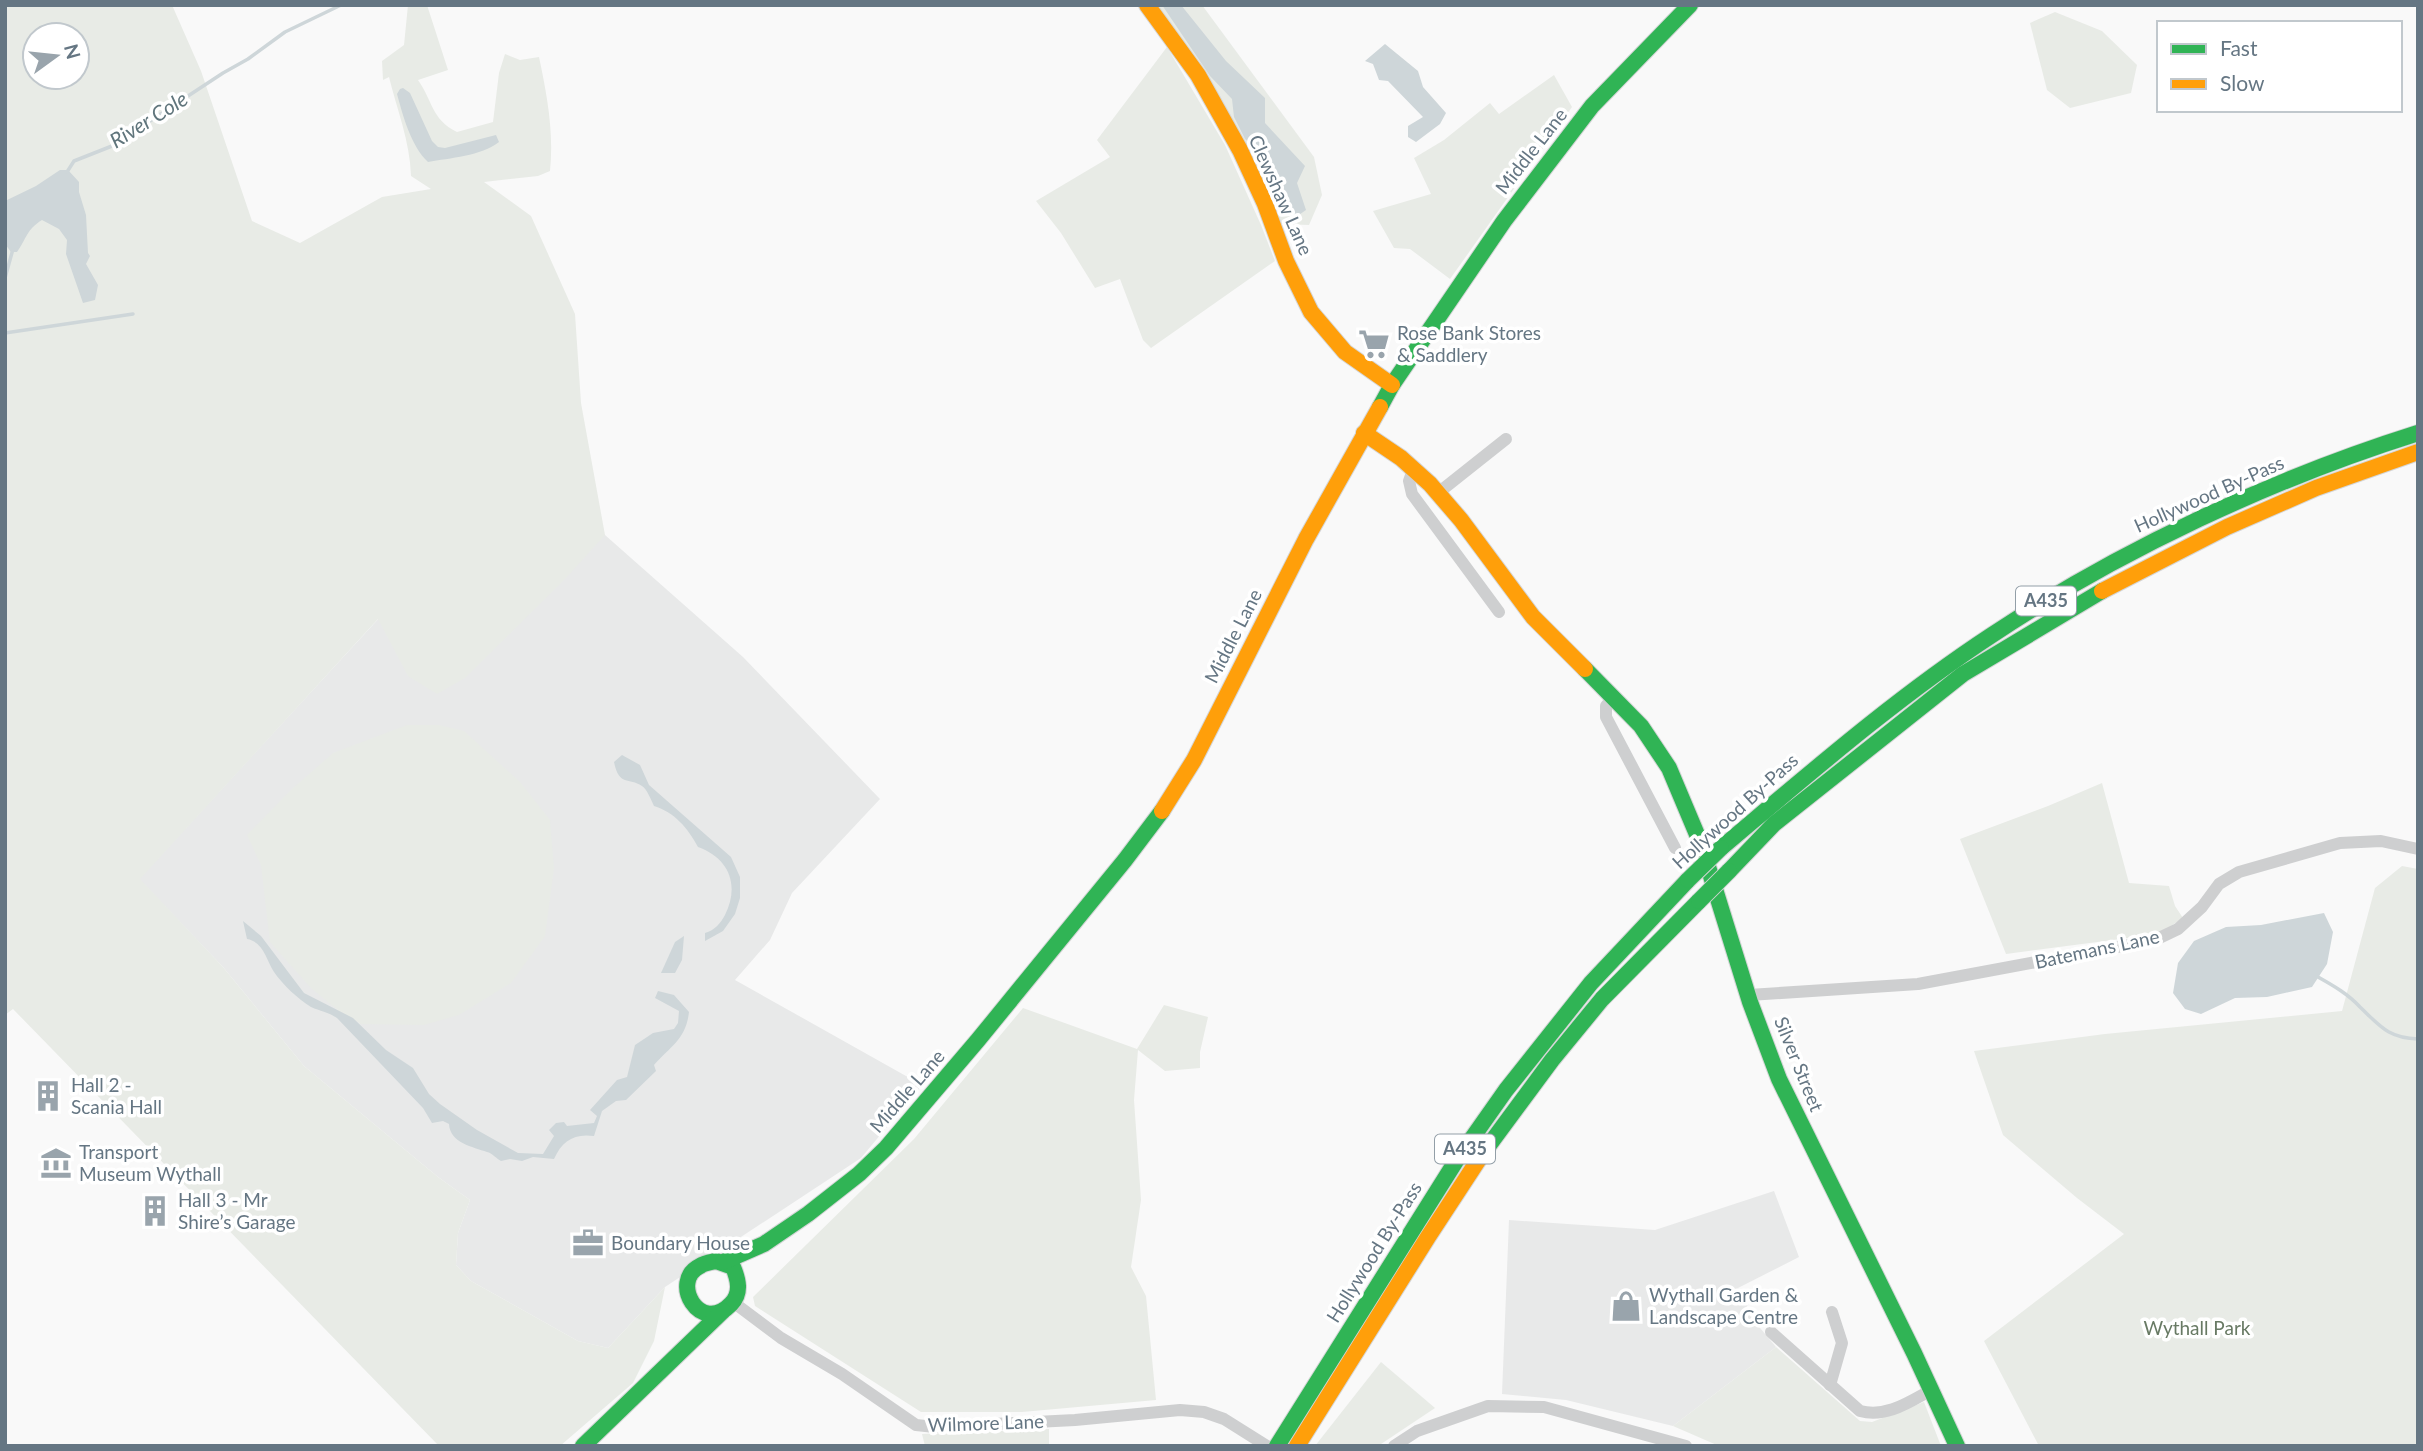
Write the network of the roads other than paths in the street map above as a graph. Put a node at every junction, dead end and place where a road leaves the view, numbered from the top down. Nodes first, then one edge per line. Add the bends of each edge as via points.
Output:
1 (1147, 5) edge
2 (1690, 5) edge
3 (1392, 385) junction
4 (1364, 433) junction
5 (2418, 433) edge
6 (1506, 439) dead end
7 (2418, 452) edge
8 (1414, 467) junction
9 (1438, 493) junction
10 (1499, 612) dead end
11 (1614, 696) junction
12 (1675, 848) dead end
13 (2418, 849) edge
14 (1749, 995) junction
15 (764, 1244) junction
16 (723, 1262) junction
17 (739, 1280) junction
18 (689, 1301) junction
19 (728, 1307) junction
20 (1832, 1312) dead end
21 (1771, 1332) dead end
22 (683, 1348) junction
23 (1830, 1385) junction
24 (1933, 1390) junction
25 (583, 1446) edge
26 (1267, 1446) edge
27 (1277, 1446) edge
28 (1297, 1446) edge
29 (1394, 1446) edge
30 (1686, 1446) edge
31 (1957, 1446) edge

1 - 3 main road, Clewshaw Lane via 1198,75 1240,150 1311,312 1345,352
2 - 3 main road, Middle Lane via 1592,106 1504,221
3 - 4 main road, Middle Lane
4 - 8 main road, Silver Street
4 - 15 main road, Middle Lane via 1171,799 1086,910 911,1121 835,1195
5 - 27 main road, Hollywood By-Pass / A435, bridge via 2310,471 2219,511 2128,554 2039,605 1958,658 1826,759 1721,848 1591,983 1506,1090 1456,1161
6 - 9 street
7 - 28 main road, Hollywood By-Pass / A435, bridge via 2316,488 2227,527 2049,621 1963,674 1774,824 1602,998 1520,1103 1471,1170
8 - 9 main road, Silver Street
8 - 10 street via 1409,481 1412,494
9 - 11 main road, Silver Street via 1533,617
11 - 12 street via 1606,706 1606,717
11 - 14 main road, Silver Street via 1668,766 1698,840
13 - 14 street, Batemans Lane via 2381,841 2340,843 2239,872 2218,884 2178,929 2155,940 1918,984
14 - 24 main road, Silver Street via 1789,1100
15 - 16 main road, Middle Lane
15 - 17 main road, Middle Lane
16 - 17 main road
16 - 18 main road, Middle Lane via 697,1267 685,1288
17 - 19 main road, Middle Lane via 739,1290
18 - 19 main road via 708,1314
18 - 22 main road, Middle Lane via 691,1323
19 - 22 main road
19 - 26 street, Wilmore Lane via 842,1374 916,1425 1075,1420 1180,1410 1204,1412 1236,1425
20 - 23 street via 1842,1343
21 - 23 street
22 - 25 main road
23 - 24 street via 1860,1411 1875,1415
24 - 31 main road, Silver Street
29 - 30 street via 1417,1431 1488,1406 1544,1407

